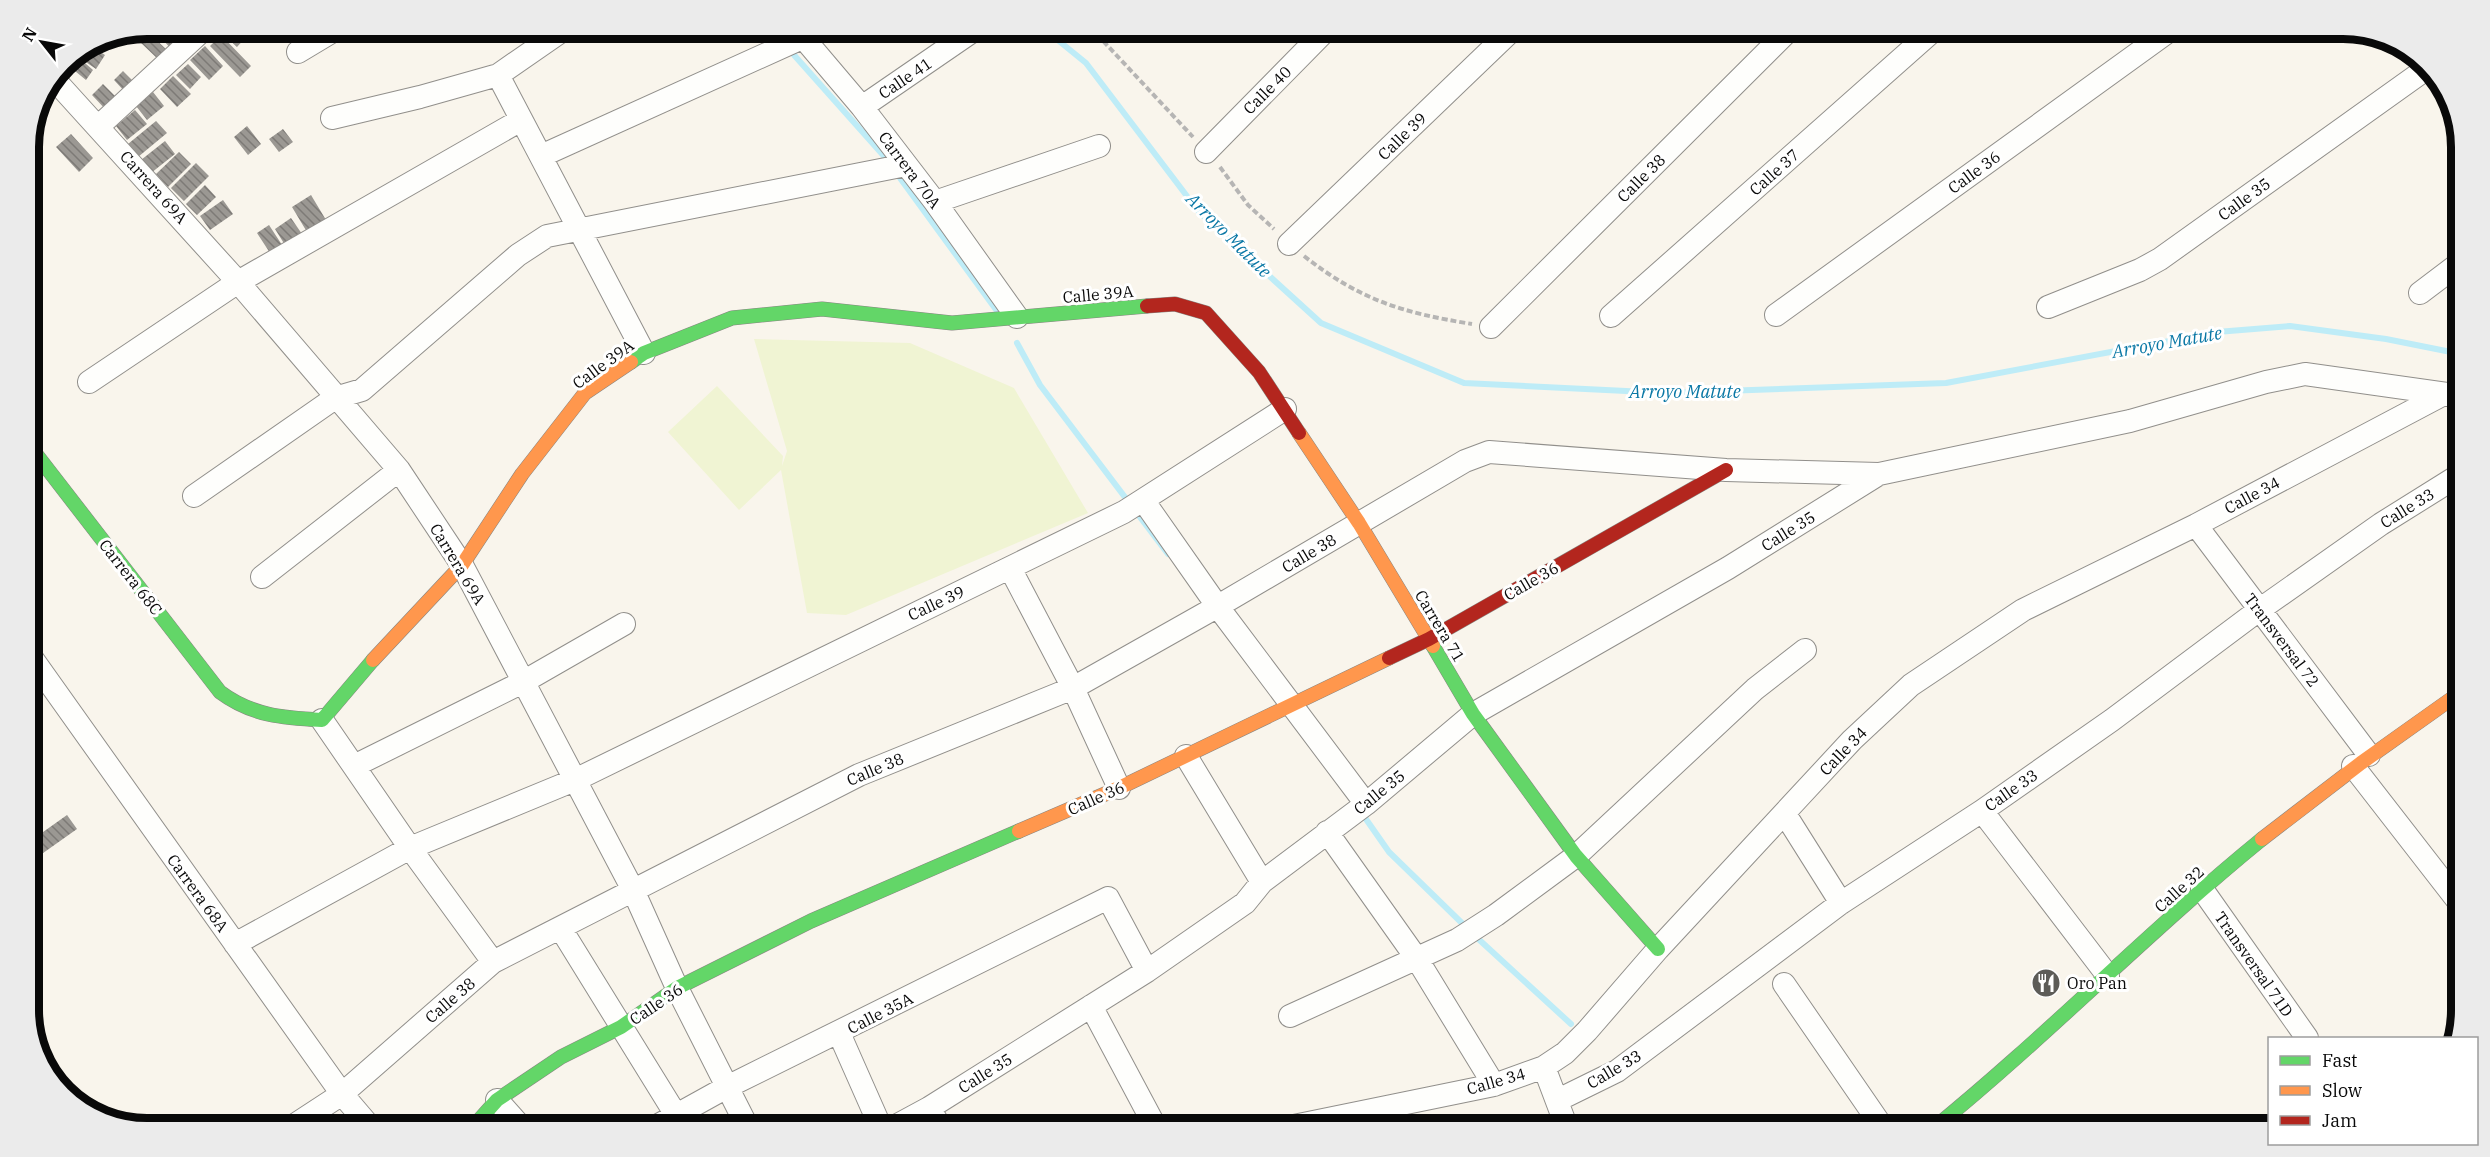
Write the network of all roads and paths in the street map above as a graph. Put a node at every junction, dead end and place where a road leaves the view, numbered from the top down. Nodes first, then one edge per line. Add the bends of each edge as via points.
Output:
1 (193, 39) edge
2 (320, 39) edge
3 (550, 39) edge
4 (786, 39) edge
5 (804, 39) edge
6 (961, 39) edge
7 (1101, 39) edge
8 (1317, 39) edge
9 (1503, 39) edge
10 (1780, 39) edge
11 (1924, 39) edge
12 (2157, 39) edge
13 (298, 52) dead end
14 (2421, 73) edge
15 (498, 75) junction
16 (59, 84) edge
17 (862, 107) junction
18 (332, 118) dead end
19 (520, 120) junction
20 (99, 126) junction
21 (1099, 146) dead end
22 (1206, 152) junction
23 (542, 156) junction
24 (906, 165) junction
25 (935, 202) junction
26 (581, 231) junction
27 (1289, 244) junction
28 (2451, 270) edge
29 (238, 282) junction
30 (2421, 293) dead end
31 (2048, 308) dead end
32 (1206, 313) joint
33 (1776, 315) dead end
34 (1611, 316) dead end
35 (1017, 317) junction
36 (1491, 327) joint
37 (644, 353) junction
38 (89, 382) dead end
39 (2451, 395) edge
40 (2451, 396) edge
41 (335, 398) junction
42 (1285, 409) junction
43 (39, 458) edge
44 (399, 470) junction
45 (1726, 470) junction
46 (1879, 474) junction
47 (2451, 480) edge
48 (194, 496) dead end
49 (1135, 505) junction
50 (1359, 523) junction
51 (2196, 525) junction
52 (462, 565) junction
53 (1010, 568) junction
54 (262, 577) dead end
55 (1212, 610) junction
56 (2259, 610) junction
57 (624, 624) dead end
58 (1429, 639) junction
59 (1805, 650) dead end
60 (39, 668) edge
61 (523, 682) junction
62 (1073, 688) junction
63 (2451, 699) edge
64 (1287, 708) junction
65 (1473, 714) junction
66 (322, 720) junction
67 (1186, 756) junction
68 (2361, 760) junction
69 (356, 765) junction
70 (577, 779) junction
71 (1119, 788) junction
72 (1360, 808) junction
73 (1982, 811) junction
74 (1785, 814) junction
75 (1327, 832) junction
76 (410, 848) junction
77 (1576, 856) junction
78 (1262, 882) junction
79 (2202, 889) junction
80 (2451, 889) edge
81 (633, 890) junction
82 (1841, 903) junction
83 (561, 929) junction
84 (235, 944) junction
85 (1658, 949) junction
86 (1417, 959) junction
87 (493, 962) junction
88 (1147, 971) junction
89 (2108, 976) junction
90 (1784, 984) dead end
91 (677, 988) junction
92 (1091, 1006) junction
93 (1290, 1016) dead end
94 (621, 1027) junction
95 (839, 1033) junction
96 (2306, 1037) edge
97 (1544, 1067) junction
98 (1494, 1084) junction
99 (727, 1087) junction
100 (342, 1094) junction
101 (497, 1100) junction
102 (1558, 1101) junction
103 (929, 1108) junction
104 (676, 1115) junction
105 (305, 1118) edge
106 (362, 1118) edge
107 (481, 1118) edge
108 (513, 1118) edge
109 (671, 1118) edge
110 (743, 1118) edge
111 (877, 1118) edge
112 (910, 1118) edge
113 (935, 1118) edge
114 (1151, 1118) edge
115 (1332, 1118) edge
116 (1564, 1118) edge
117 (1876, 1118) edge
118 (1947, 1118) edge

1 - 20 street
2 - 13 street
3 - 15 street
4 - 23 street
5 - 17 street, Carrera 70A
6 - 17 street, Calle 41
7 - 22 path
8 - 22 street, Calle 40
9 - 27 street, Calle 39
10 - 36 street, Calle 38
11 - 34 street, Calle 37
12 - 33 street, Calle 36
14 - 31 street, Calle 35 via 2160,259
15 - 18 street
15 - 19 street
16 - 20 street, Carrera 69A
17 - 24 street, Carrera 70A
19 - 23 street
19 - 29 street
20 - 29 street, Carrera 69A
21 - 25 street
22 - 27 path via 1248,205
23 - 26 street
24 - 25 street, Carrera 70A
24 - 26 street
25 - 35 street, Carrera 70A
26 - 37 street
26 - 41 street via 548,237 518,255 362,390
27 - 36 path via 1335,280 1397,310
28 - 30 street
29 - 38 street
29 - 41 street, Carrera 69A
32 - 35 street, Calle 39A via 1175,304
32 - 42 street, Carrera 71 via 1259,372
35 - 37 street, Calle 39A via 952,323 822,309 732,318
37 - 52 street, Calle 39A via 585,393 522,474
39 - 46 street via 2305,374 2130,421
40 - 51 street, Calle 34
41 - 44 street, Carrera 69A
41 - 48 street
42 - 49 street, Calle 39
42 - 50 street, Carrera 71
43 - 66 street, Carrera 68C via 220,692 237,706 278,718
44 - 52 street, Carrera 69A
44 - 54 street
45 - 46 street
45 - 50 street, Calle 38 via 1489,452 1465,461
45 - 58 street, Calle 36
46 - 65 street, Calle 35 via 1728,568
47 - 56 street, Calle 33
49 - 53 street, Calle 39
49 - 55 street
50 - 55 street, Calle 38
50 - 58 street, Carrera 71
51 - 56 street, Transversal 72
51 - 74 street, Calle 34 via 2023,610 1911,685 1852,740
52 - 61 street, Carrera 69A
52 - 66 street, Calle 39A
53 - 62 street
53 - 70 street, Calle 39
55 - 62 street, Calle 38
55 - 64 street
56 - 68 street, Transversal 72
56 - 73 street, Calle 33
57 - 61 street
58 - 64 street, Calle 36
58 - 65 street, Carrera 71
59 - 77 street via 1755,689
60 - 84 street, Carrera 68A
61 - 69 street
61 - 70 street, Carrera 69A
62 - 71 street
62 - 81 street, Calle 38 via 859,775
63 - 68 street, Calle 32
64 - 67 street, Calle 36
64 - 72 street
65 - 72 street, Calle 35
65 - 77 street, Carrera 71
66 - 69 street
67 - 71 street, Calle 36
67 - 78 street
68 - 79 street, Calle 32
68 - 80 street, Transversal 72
69 - 76 street
70 - 76 street, Calle 39
70 - 81 street, Carrera 69A
71 - 91 street, Calle 36 via 811,921
72 - 75 street, Calle 35
73 - 82 street, Calle 33
73 - 89 street
74 - 82 street
74 - 85 street, Calle 34
75 - 78 street, Calle 35
75 - 86 street
76 - 84 street, Calle 39
76 - 87 street
77 - 85 street, Carrera 71
77 - 86 street via 1466,934
78 - 88 street, Calle 35 via 1245,903
79 - 89 street, Calle 32
79 - 96 street, Transversal 71D
81 - 83 street, Calle 38
81 - 91 street, Carrera 69A
82 - 102 street, Calle 33 via 1617,1071
83 - 87 street, Calle 38
83 - 94 street
84 - 100 street, Carrera 68A
85 - 97 street, Calle 34 via 1587,1031
86 - 93 street
86 - 98 street
87 - 100 street, Calle 38
88 - 92 street, Calle 35
88 - 95 street, Calle 35A via 1108,898
89 - 118 street, Calle 32
90 - 117 street
91 - 94 street, Calle 36
91 - 99 street, Carrera 69A
92 - 103 street, Calle 35
92 - 114 street
94 - 101 street, Calle 36 via 561,1057
94 - 104 street
95 - 99 street, Calle 35A
95 - 111 street
97 - 98 street, Calle 34
97 - 102 street
98 - 115 street, Calle 34
99 - 104 street, Calle 35A
99 - 110 street, Carrera 69A
100 - 105 street, Calle 38
100 - 106 street, Carrera 68A
101 - 107 street, Calle 36
101 - 108 street
102 - 116 street
103 - 112 street, Calle 35
103 - 113 street
104 - 109 street, Calle 35A

